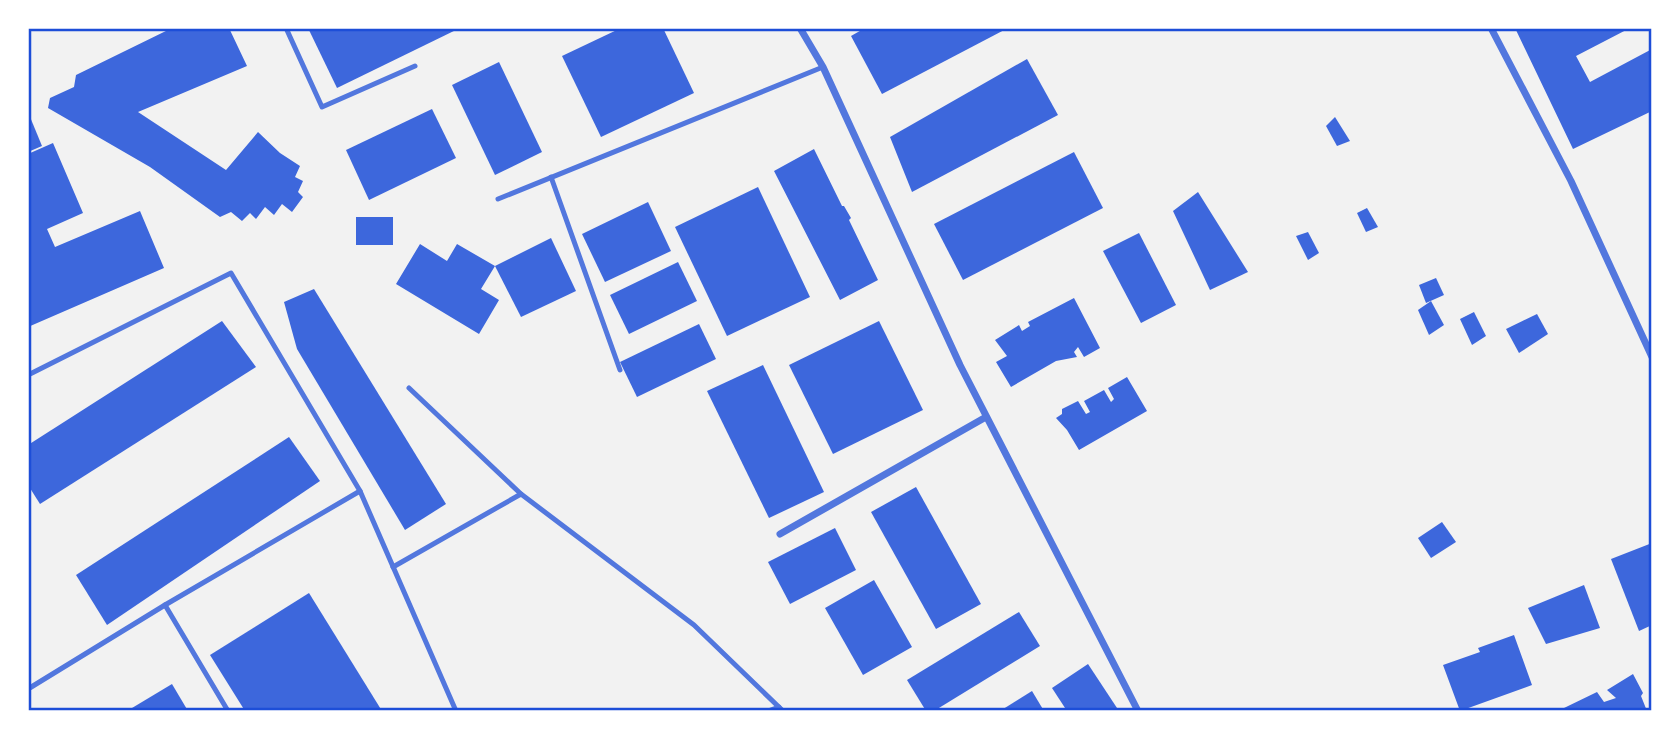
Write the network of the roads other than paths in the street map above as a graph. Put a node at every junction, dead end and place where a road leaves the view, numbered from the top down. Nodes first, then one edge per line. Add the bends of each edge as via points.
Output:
1 (286, 28) edge
2 (800, 28) edge
3 (1491, 28) edge
4 (415, 66) dead end
5 (823, 66) junction
6 (551, 177) junction
7 (498, 199) dead end
8 (1652, 357) edge
9 (620, 370) dead end
10 (28, 375) edge
11 (409, 388) dead end
12 (986, 417) junction
13 (360, 491) junction
14 (522, 494) junction
15 (780, 534) dead end
16 (393, 567) junction
17 (165, 605) junction
18 (28, 689) edge
19 (781, 709) edge
20 (228, 711) edge
21 (456, 711) edge
22 (768, 711) edge
23 (1138, 711) edge

1 - 4 lane via 322,107
2 - 5 street
3 - 8 street via 1570,181
5 - 6 lane
5 - 12 street
6 - 7 lane
6 - 9 lane
10 - 13 lane via 231,273
11 - 14 lane
12 - 15 street
12 - 23 street
13 - 16 lane
13 - 17 lane
14 - 16 lane
14 - 19 lane via 694,625
16 - 21 lane
17 - 18 lane
17 - 20 lane
19 - 22 lane

